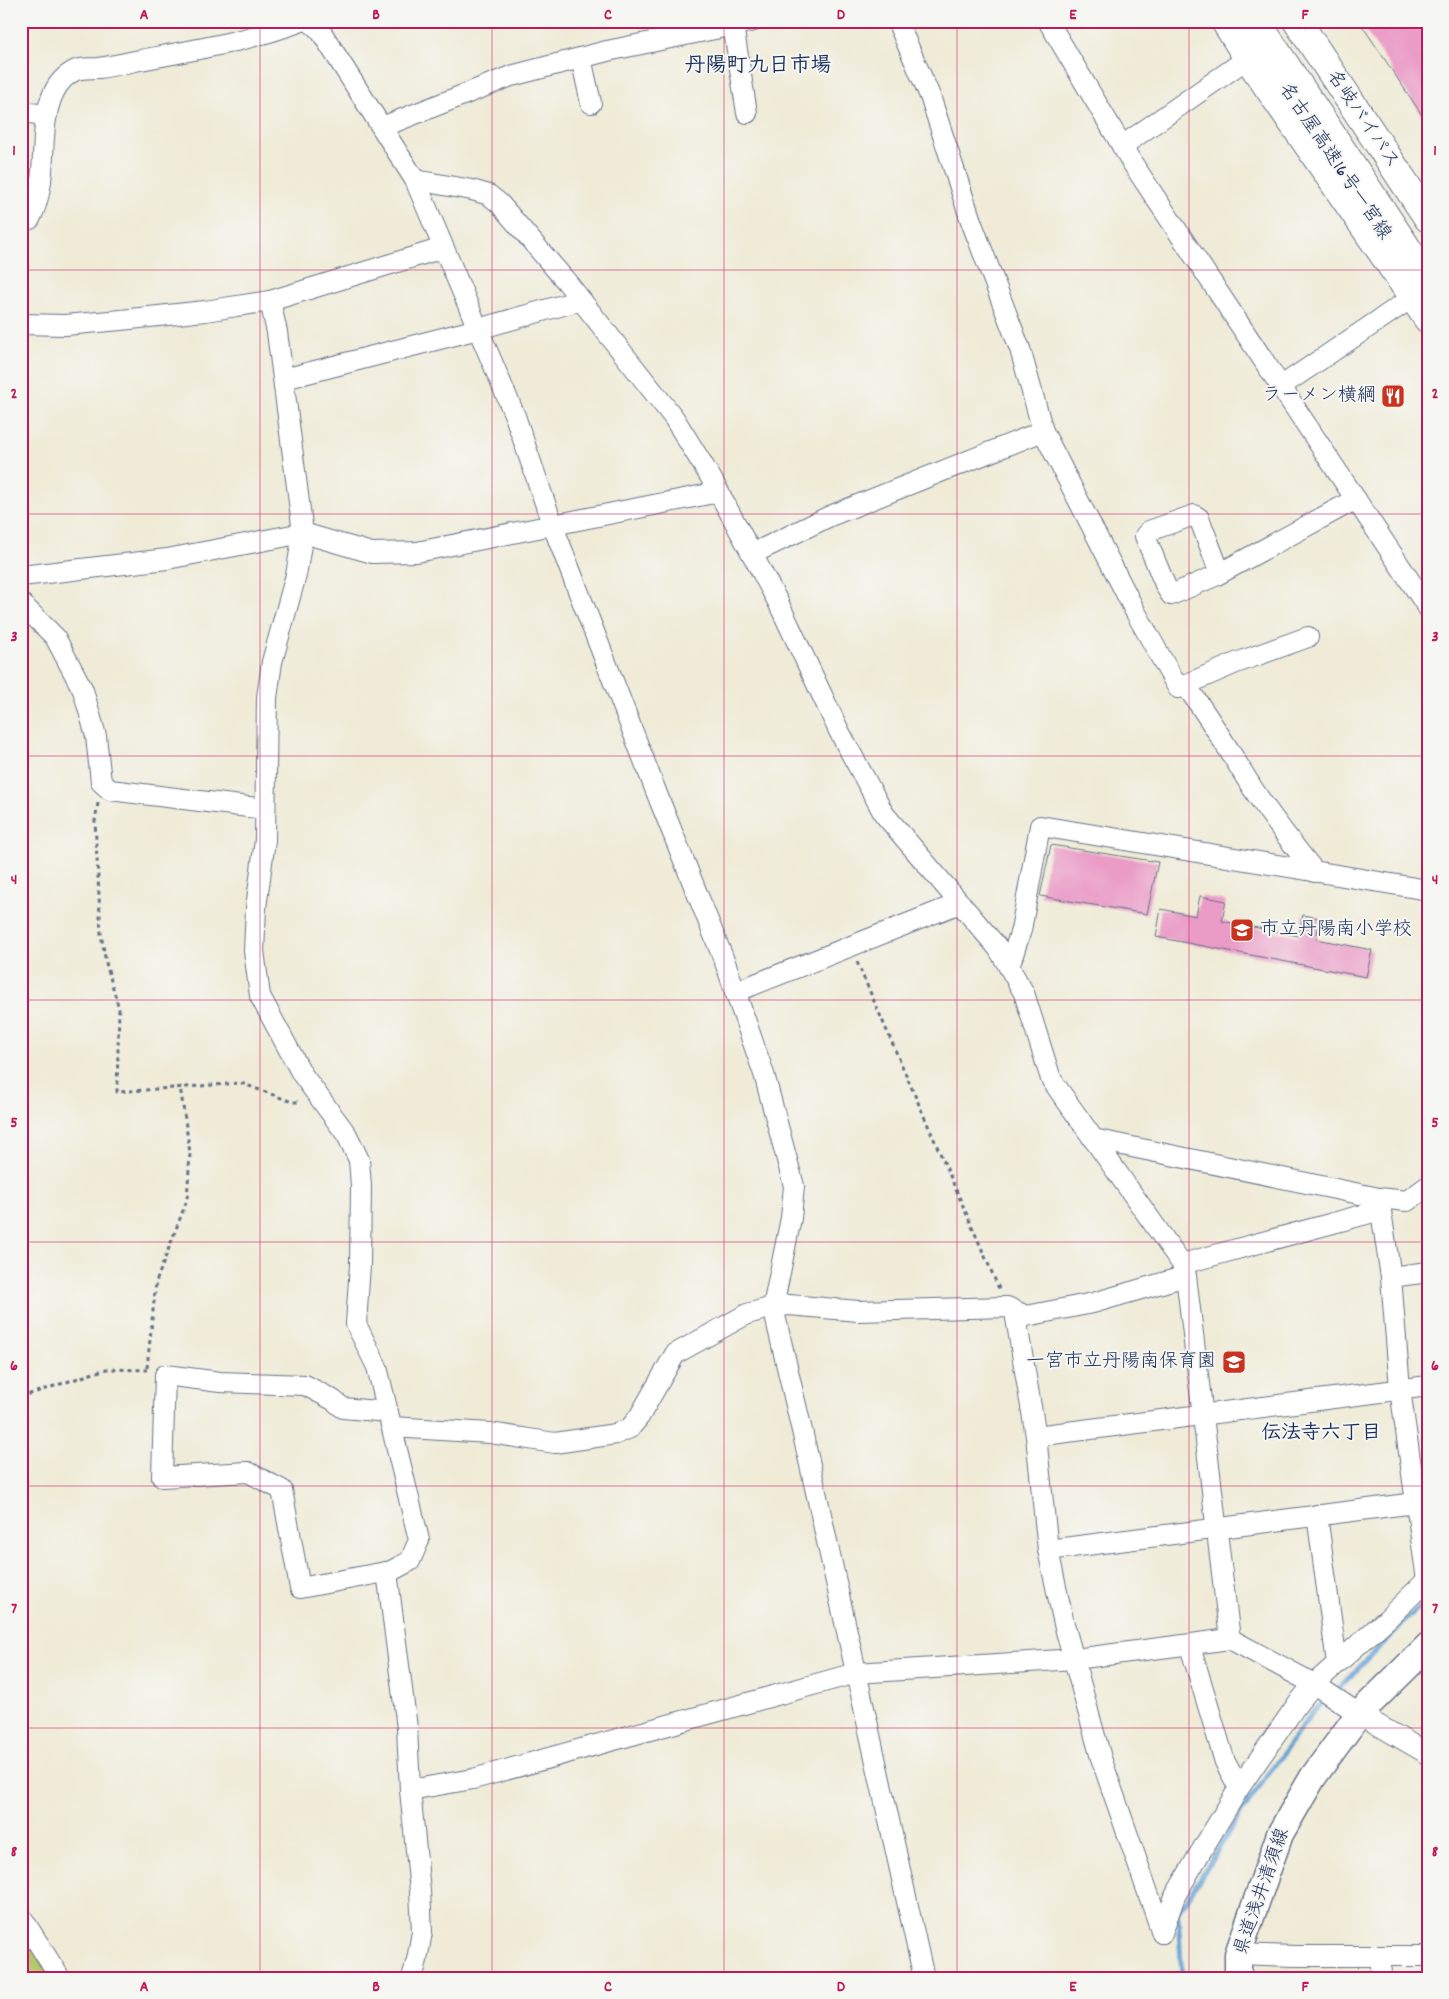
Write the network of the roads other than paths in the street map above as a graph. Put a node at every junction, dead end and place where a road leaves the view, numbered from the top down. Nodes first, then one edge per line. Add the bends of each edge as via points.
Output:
1 (302, 21) edge
2 (309, 21) edge
3 (754, 21) edge
4 (897, 21) edge
5 (1048, 21) edge
6 (1225, 21) edge
7 (1241, 21) edge
8 (1256, 21) edge
9 (1274, 21) edge
10 (1302, 23) edge
11 (728, 24) edge
12 (581, 58) junction
13 (1248, 58) junction
14 (591, 103) dead end
15 (21, 112) edge
16 (747, 113) dead end
17 (47, 115) junction
18 (382, 126) junction
19 (1122, 146) junction
20 (415, 180) junction
21 (1428, 218) edge
22 (21, 220) edge
23 (443, 248) junction
24 (1423, 285) edge
25 (581, 300) junction
26 (270, 301) junction
27 (21, 324) edge
28 (478, 329) junction
29 (284, 379) junction
30 (1280, 387) junction
31 (1043, 431) junction
32 (719, 492) junction
33 (1356, 499) junction
34 (553, 526) junction
35 (303, 533) junction
36 (752, 554) junction
37 (1220, 573) dead end
38 (21, 576) edge
39 (21, 603) edge
40 (1428, 608) edge
41 (1308, 637) dead end
42 (1186, 686) junction
43 (265, 808) junction
44 (1315, 872) junction
45 (1428, 890) edge
46 (960, 903) junction
47 (1009, 967) junction
48 (736, 992) junction
49 (1093, 1139) junction
50 (1428, 1187) edge
51 (1380, 1204) junction
52 (1184, 1270) junction
53 (1428, 1272) edge
54 (1391, 1277) junction
55 (773, 1307) junction
56 (1026, 1316) junction
57 (1428, 1386) edge
58 (1400, 1390) junction
59 (1203, 1414) junction
60 (390, 1420) junction
61 (1036, 1436) junction
62 (1415, 1503) junction
63 (1316, 1515) junction
64 (1216, 1528) junction
65 (1048, 1550) junction
66 (387, 1572) junction
67 (1427, 1579) edge
68 (1230, 1640) junction
69 (1190, 1646) junction
70 (1428, 1646) edge
71 (1075, 1659) junction
72 (1337, 1663) junction
73 (856, 1673) junction
74 (1324, 1690) junction
75 (1359, 1714) junction
76 (1428, 1754) edge
77 (1239, 1788) junction
78 (410, 1790) junction
79 (21, 1916) edge
80 (1382, 1956) junction
81 (1428, 1956) edge
82 (1238, 1966) edge
83 (60, 1978) edge
84 (412, 1978) edge
85 (924, 1978) edge
86 (1380, 1978) edge

1 - 17 street via 223,44 78,70 62,79 53,94
2 - 18 street via 320,30
3 - 11 street
4 - 31 street via 930,96 971,221 1020,349
5 - 19 street
6 - 13 highway
7 - 24 highway, 名古屋高速16号一宮線
8 - 24 highway
9 - 24 highway, 名古屋高速16号一宮線
10 - 21 highway, 名岐バイパス
11 - 12 street
11 - 16 street
12 - 14 street
12 - 18 street via 511,76
13 - 19 street
13 - 24 highway
15 - 17 street
17 - 22 street via 37,206 30,220
18 - 20 street
19 - 30 street
20 - 23 street
20 - 25 street via 489,195
23 - 26 street
23 - 28 street
24 - 30 street
25 - 28 street
25 - 32 street via 674,418
26 - 27 street via 121,320 65,325
26 - 29 street
28 - 29 street
28 - 34 street via 515,416
29 - 35 street
30 - 33 street
31 - 36 street via 830,516
31 - 42 street via 1178,688
32 - 34 street
32 - 36 street
33 - 37 street
33 - 40 street
34 - 35 street via 417,552 372,553
34 - 48 street
35 - 38 street via 167,559
35 - 43 street via 296,575 272,662 267,698
36 - 46 street via 839,731 884,814
39 - 43 street via 56,636 83,690 96,736 101,782 110,790
41 - 42 street via 1236,663
42 - 44 street via 1254,790
43 - 60 street via 254,951 260,996 302,1074 347,1135 359,1160 360,1265 356,1324 377,1367
44 - 45 street
44 - 47 street via 1040,826 1021,930
46 - 47 street via 998,948
46 - 48 street
47 - 49 street via 1024,992 1050,1079
48 - 55 street via 764,1074 794,1186 791,1218
49 - 51 street
49 - 52 street
50 - 51 street via 1407,1201
51 - 52 street
51 - 54 street
52 - 56 street via 1093,1303
52 - 59 street
53 - 54 street
54 - 58 street
55 - 56 street via 809,1306 858,1311 1008,1307
55 - 60 street via 747,1314 675,1354 639,1417 630,1428 616,1434 555,1443
55 - 73 street
56 - 61 street via 1016,1318
57 - 58 street
58 - 59 street
58 - 62 street
59 - 61 street
59 - 64 street
60 - 66 street via 419,1540 410,1561
60 - 66 street via 343,1408 305,1385 220,1382 156,1372 162,1477 248,1472 282,1490 300,1588
61 - 65 street
62 - 63 street
62 - 67 street
63 - 64 street
63 - 72 street
64 - 65 street
64 - 68 street
65 - 71 street
66 - 78 street via 407,1728
67 - 72 street
68 - 69 street
68 - 74 street
69 - 71 street
69 - 77 street via 1225,1762
70 - 75 main road, 県道浅井清須線
71 - 73 street
71 - 77 street via 1101,1758 1162,1933 1179,1889
72 - 74 street
73 - 78 street via 473,1779
73 - 85 street
74 - 75 street
74 - 77 street via 1298,1703
75 - 76 street
75 - 82 main road, 県道浅井清須線 via 1313,1777 1280,1834
78 - 84 street via 422,1932
79 - 83 street
80 - 81 street
80 - 82 street
80 - 86 street

